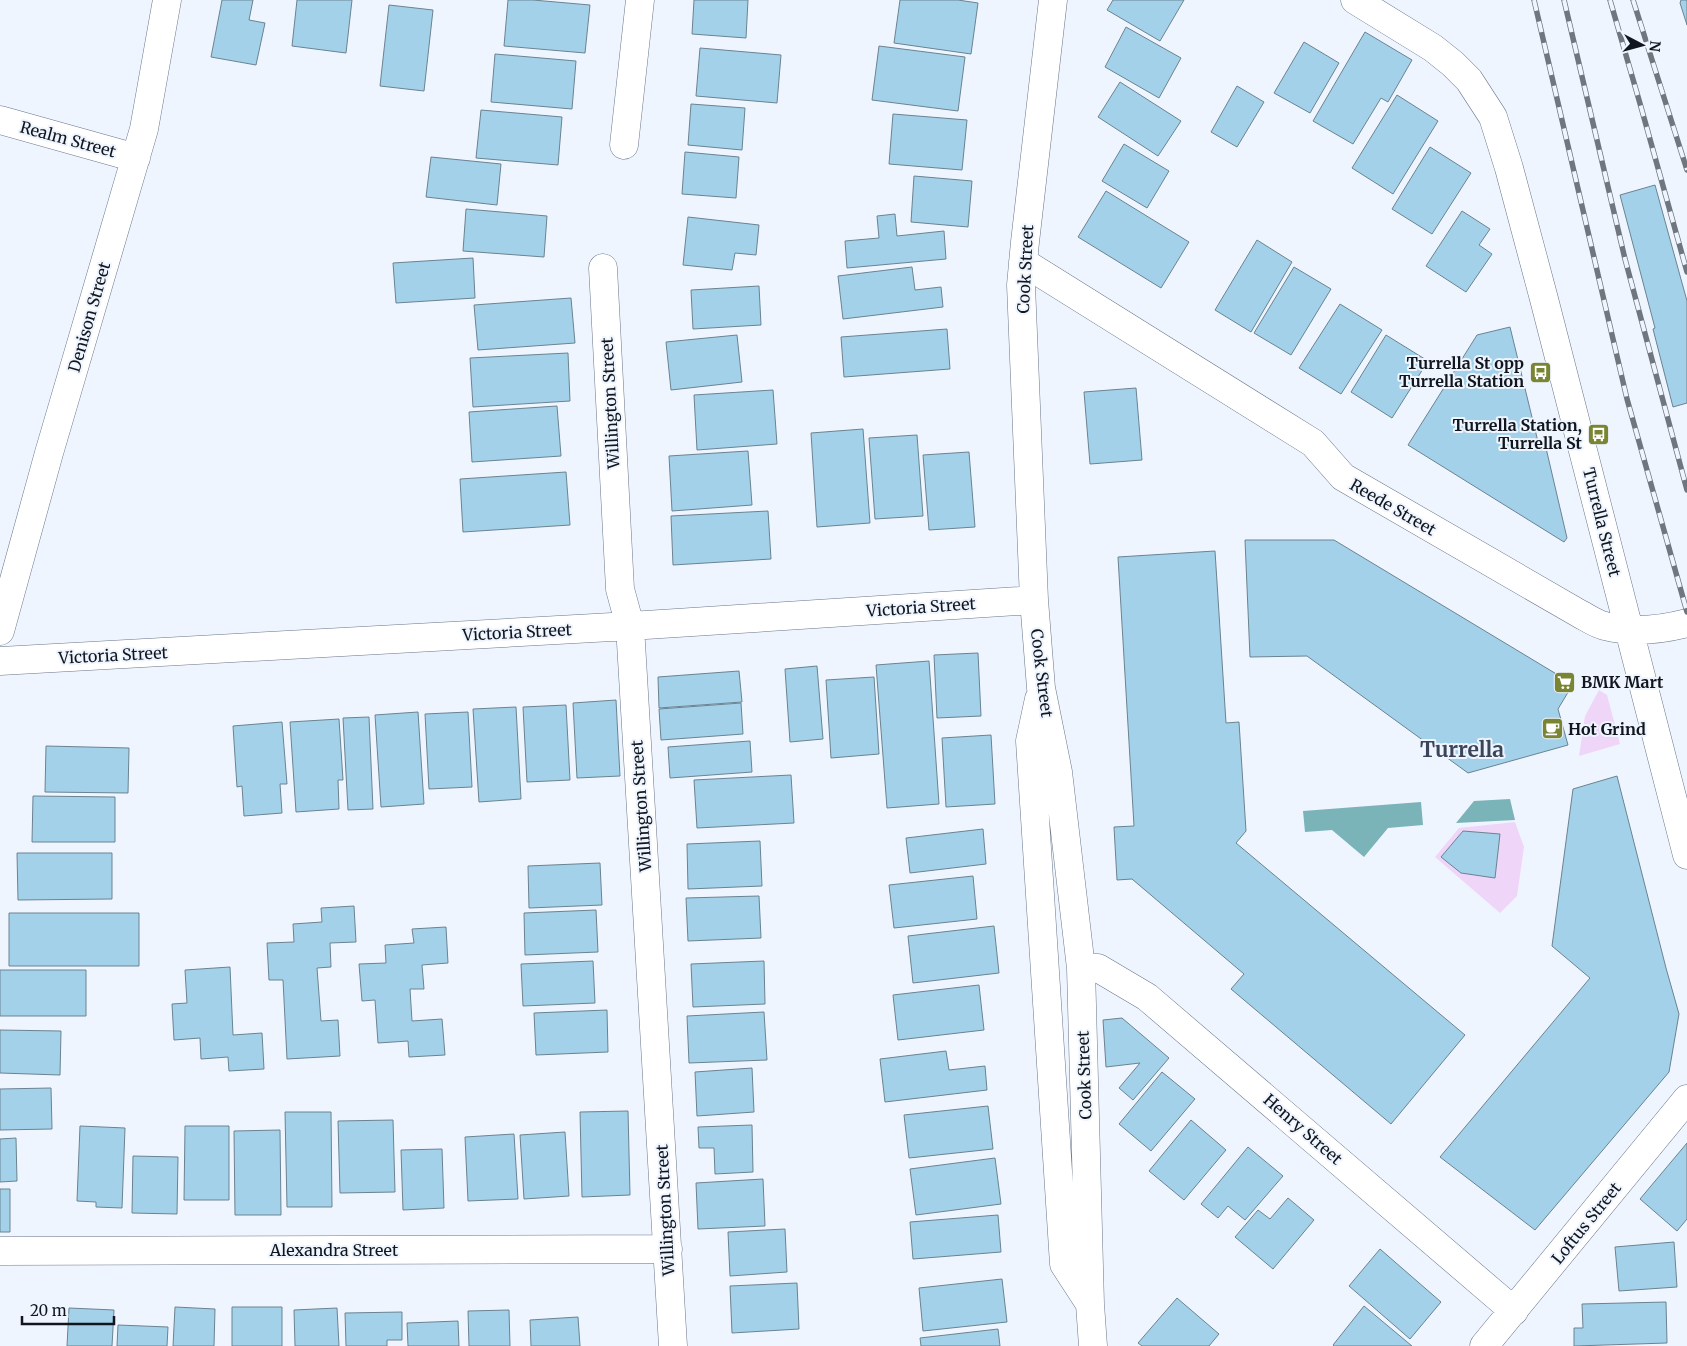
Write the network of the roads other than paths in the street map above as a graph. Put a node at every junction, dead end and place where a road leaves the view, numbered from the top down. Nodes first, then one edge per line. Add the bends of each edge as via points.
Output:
1 (167, 0) edge
2 (640, 0) edge
3 (1053, 0) edge
4 (1355, 0) edge
5 (0, 120) edge
6 (624, 145) dead end
7 (136, 158) junction
8 (1023, 262) junction
9 (603, 268) dead end
10 (1034, 600) junction
11 (630, 626) junction
12 (1676, 626) edge
13 (1629, 630) junction
14 (0, 631) edge
15 (0, 661) edge
16 (1041, 688) junction
17 (1687, 855) edge
18 (1081, 968) junction
19 (1687, 1099) edge
20 (668, 1249) junction
21 (0, 1251) edge
22 (1090, 1304) junction
23 (1514, 1310) junction
24 (673, 1346) edge
25 (1093, 1346) edge
26 (1484, 1346) edge

1 - 7 street, Denison Street
2 - 6 street
3 - 8 street, Cook Street
4 - 13 street, Turrella Street via 1433,48 1468,80 1493,117 1510,168
5 - 7 street, Realm Street
7 - 14 street, Denison Street
8 - 10 street, Cook Street via 1021,285
8 - 13 street, Reede Street via 1313,443 1342,478 1603,626
9 - 11 street, Willington Street via 620,589
10 - 11 street, Victoria Street
10 - 16 street, Cook Street
11 - 15 street, Victoria Street
11 - 20 street, Willington Street
12 - 13 street, Reede Street
13 - 17 street, Turrella Street
16 - 18 street, Cook Street via 1058,772
16 - 22 street via 1030,741 1064,1264
18 - 22 street, Cook Street
18 - 23 street, Henry Street via 1098,968 1147,997
19 - 23 street, Loftus Street
20 - 21 street, Alexandra Street
20 - 24 street, Willington Street
22 - 25 street, Cook Street
23 - 26 street, Loftus Street

